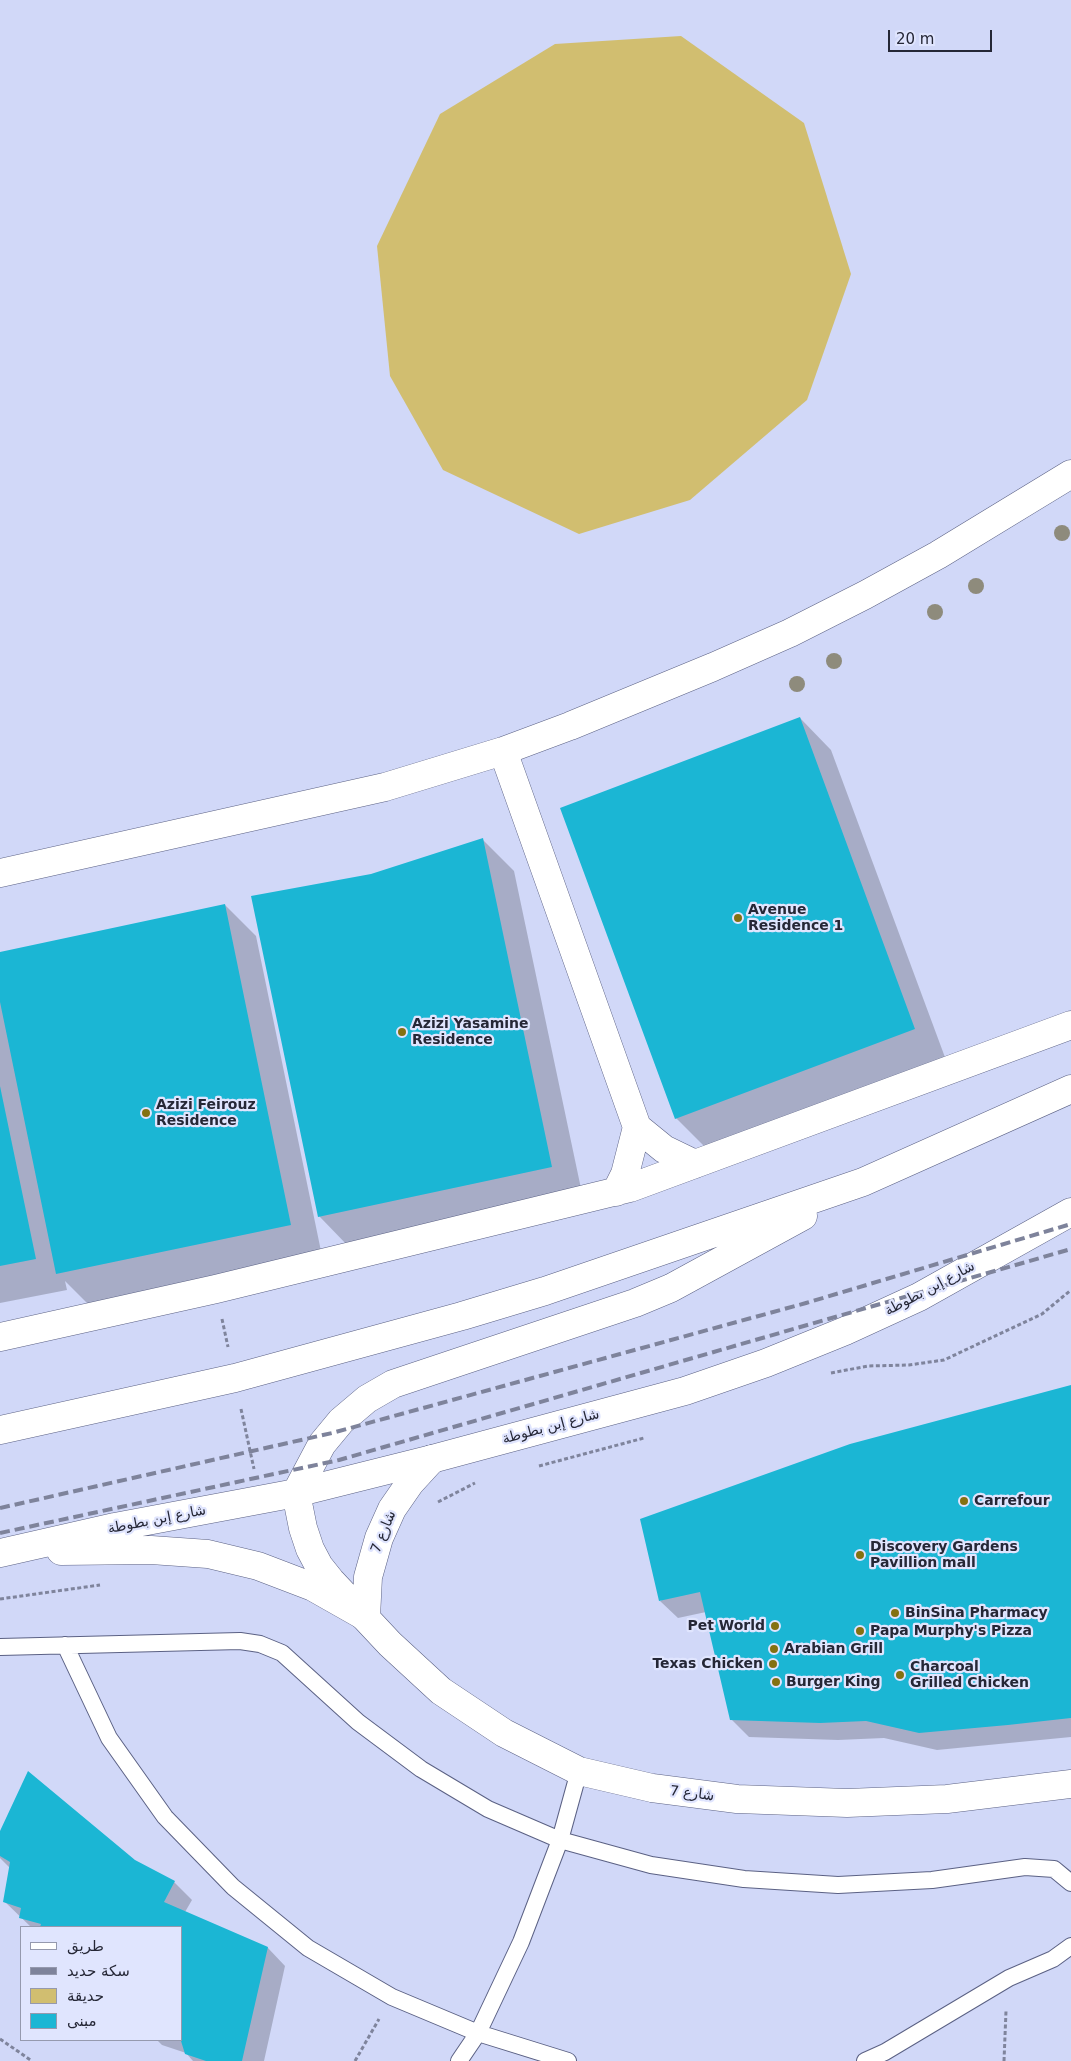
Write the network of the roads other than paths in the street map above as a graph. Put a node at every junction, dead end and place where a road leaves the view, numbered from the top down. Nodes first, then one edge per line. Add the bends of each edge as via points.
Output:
1 (1071, 474) edge
2 (503, 751) junction
3 (0, 873) edge
4 (1071, 1025) edge
5 (1071, 1089) edge
6 (637, 1127) junction
7 (695, 1164) junction
8 (863, 1182) junction
9 (616, 1192) junction
10 (1071, 1212) edge
11 (0, 1337) edge
12 (0, 1430) edge
13 (432, 1459) junction
14 (296, 1493) junction
15 (1, 1552) edge
16 (366, 1618) junction
17 (65, 1645) junction
18 (0, 1647) edge
19 (579, 1771) junction
20 (1071, 1784) edge
21 (560, 1840) junction
22 (1071, 1883) edge
23 (1071, 1946) edge
24 (478, 2033) junction
25 (459, 2061) edge
26 (568, 2061) edge
27 (865, 2061) edge

1 - 2 street via 938,555 790,632 640,699
2 - 3 street via 325,802
2 - 6 street
4 - 7 street
5 - 8 street
6 - 7 street via 664,1149
6 - 9 street via 625,1174
7 - 9 street
8 - 12 street via 545,1291 462,1316 235,1378
8 - 14 street via 671,1288 394,1384 366,1400 341,1421 322,1444
9 - 11 street via 216,1289
10 - 13 street, شارع إبن بطوطة via 919,1297 766,1363 685,1391
13 - 14 street, شارع إبن بطوطة
13 - 16 street, شارع 7 via 392,1509 379,1538 368,1577
14 - 15 street, شارع إبن بطوطة
14 - 16 street, شارع 7 via 310,1549 320,1566
15 - 16 street via 151,1550 208,1554 258,1566 313,1587
16 - 19 street, شارع 7 via 441,1691 504,1734
17 - 18 lane
17 - 21 lane via 231,1641 260,1644 282,1653 358,1722 420,1769 488,1809
17 - 24 lane via 109,1738 165,1817 232,1887 308,1948 392,1997
19 - 20 street, شارع 7 via 652,1788 728,1798 847,1803 947,1799
19 - 21 lane
21 - 22 lane via 651,1864 744,1879 838,1885 932,1880 1025,1867 1054,1869
21 - 24 lane via 521,1942
23 - 27 lane via 1053,1959 1009,1978
24 - 25 lane
24 - 26 lane

